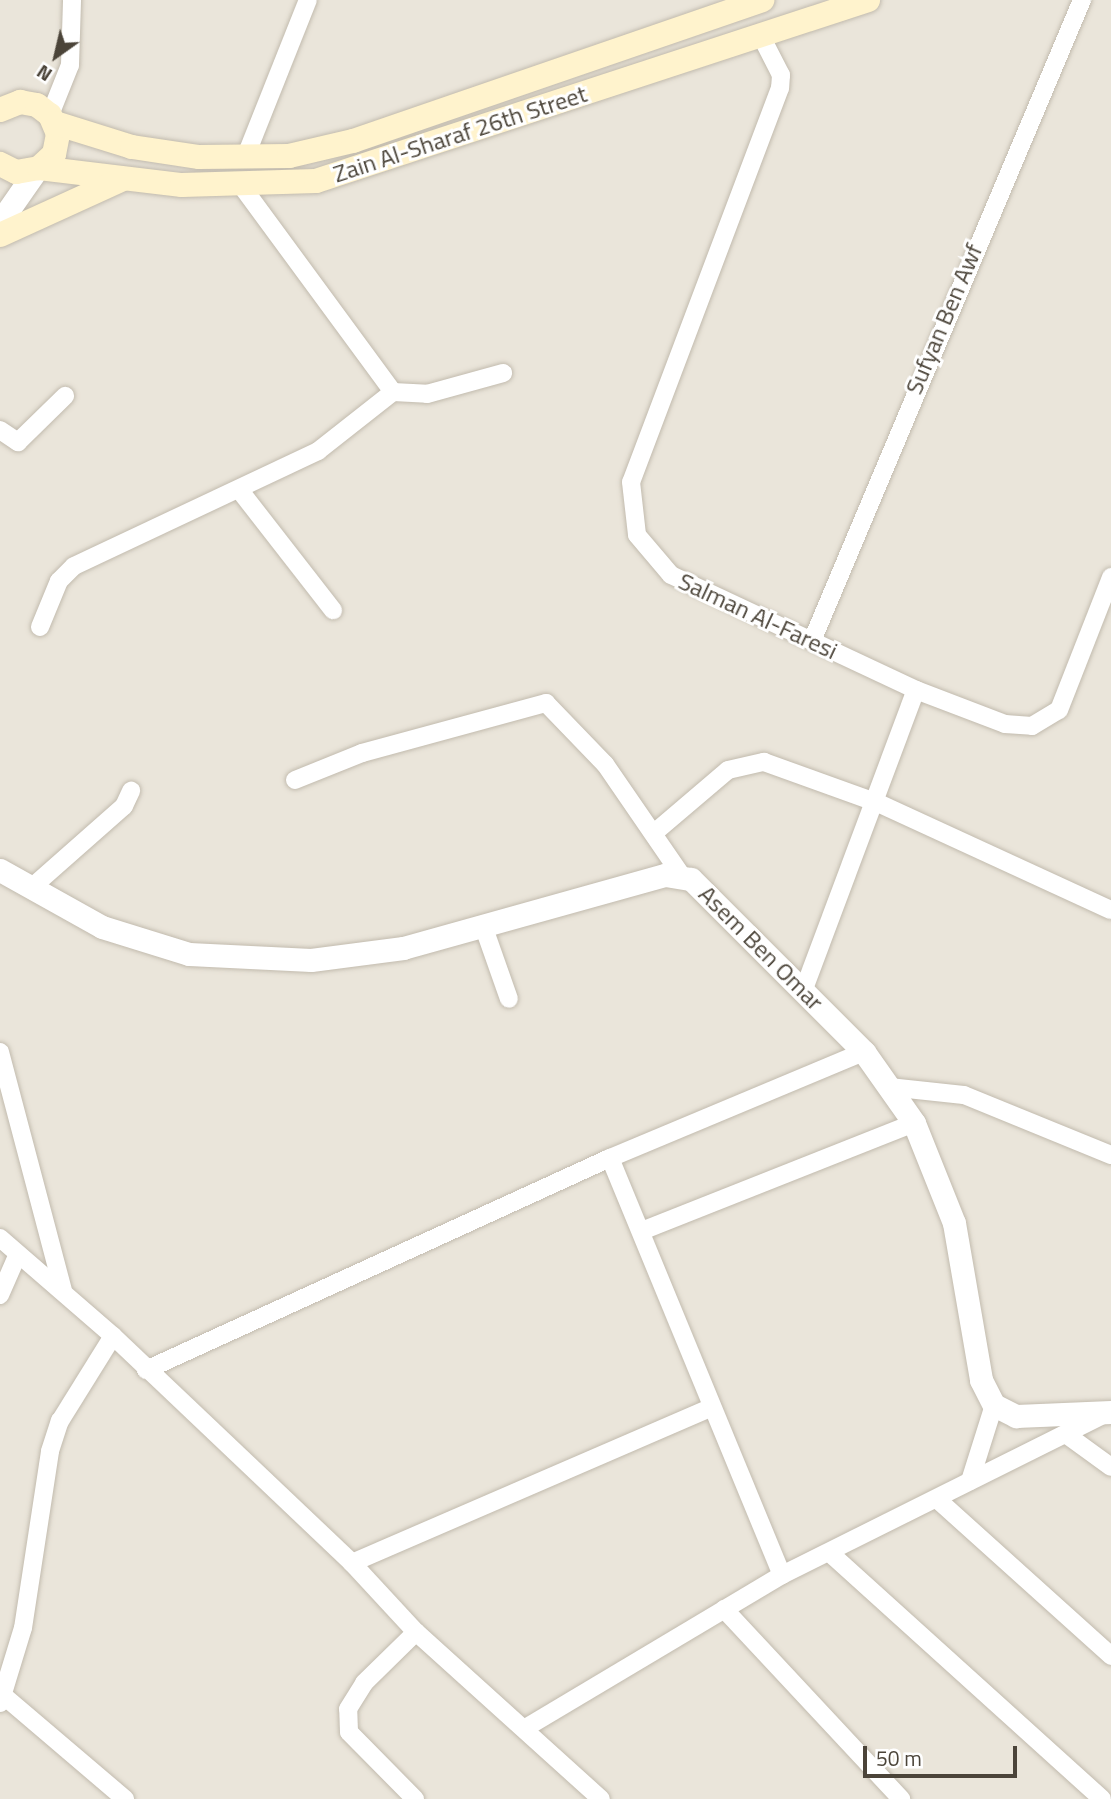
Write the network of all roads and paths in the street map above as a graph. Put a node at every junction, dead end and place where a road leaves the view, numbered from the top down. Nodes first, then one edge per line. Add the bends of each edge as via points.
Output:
1 (72, 0) edge
2 (308, 0) edge
3 (762, 0) edge
4 (867, 0) edge
5 (1082, 0) edge
6 (761, 36) junction
7 (70, 65) junction
8 (8, 106) edge
9 (53, 119) junction
10 (245, 158) junction
11 (0, 163) edge
12 (38, 169) junction
13 (126, 178) junction
14 (241, 185) junction
15 (0, 222) edge
16 (0, 235) edge
17 (503, 373) dead end
18 (393, 392) junction
19 (65, 396) dead end
20 (0, 430) edge
21 (242, 492) junction
22 (1111, 577) edge
23 (333, 610) dead end
24 (40, 627) dead end
25 (812, 641) junction
26 (916, 690) junction
27 (295, 780) dead end
28 (131, 791) dead end
29 (878, 803) junction
30 (654, 833) junction
31 (1, 871) edge
32 (682, 876) junction
33 (30, 889) junction
34 (1111, 910) edge
35 (484, 928) junction
36 (804, 989) junction
37 (509, 999) dead end
38 (0, 1052) edge
39 (864, 1052) junction
40 (888, 1087) junction
41 (914, 1123) junction
42 (1111, 1154) edge
43 (610, 1158) junction
44 (644, 1230) junction
45 (0, 1238) edge
46 (18, 1256) junction
47 (63, 1290) junction
48 (0, 1295) edge
49 (113, 1336) junction
50 (146, 1370) junction
51 (994, 1405) junction
52 (710, 1408) junction
53 (1110, 1412) edge
54 (1067, 1435) junction
55 (1111, 1467) edge
56 (970, 1481) junction
57 (937, 1500) junction
58 (831, 1554) junction
59 (352, 1563) junction
60 (782, 1576) junction
61 (724, 1609) junction
62 (416, 1632) junction
63 (1111, 1656) edge
64 (2, 1699) edge
65 (527, 1727) junction
66 (125, 1799) edge
67 (415, 1799) edge
68 (601, 1799) edge
69 (901, 1799) edge
70 (1102, 1799) edge

1 - 7 street
2 - 10 street
3 - 10 main road, Zain Al-Sharaf 26th Street via 353,141 289,156
4 - 6 main road, Zain Al-Sharaf 26th Street
5 - 25 street, Sufyan Ben Awf
6 - 14 main road, Zain Al-Sharaf 26th Street via 316,181
6 - 25 street, Salman Al-Faresi via 781,75 776,101 631,482 630,508 637,535 671,575
7 - 8 street via 46,94
7 - 9 street
8 - 9 main road, Zain Al-Sharaf 26th Street
9 - 10 main road, Zain Al-Sharaf 26th Street via 132,147
9 - 12 main road via 54,154
11 - 12 main road, Zain Al-Sharaf 26th Street via 16,172
12 - 13 main road, Zain Al-Sharaf 26th Street
12 - 15 street
13 - 14 main road, Zain Al-Sharaf 26th Street
13 - 16 main road
14 - 18 street
17 - 18 street via 436,393
18 - 21 street via 317,451
19 - 20 street via 18,442
21 - 23 street
21 - 24 street via 74,566 59,581
22 - 26 street, Salman Al-Faresi via 1059,710 1047,720 1004,724
25 - 26 street, Salman Al-Faresi
26 - 29 street
27 - 30 street via 362,753 546,703 571,722
28 - 33 street via 124,806
29 - 30 street via 795,771 743,762
29 - 34 street
29 - 36 street
30 - 32 street
31 - 33 street, Asem Ben Omar
32 - 35 street, Asem Ben Omar via 665,875
32 - 36 street, Asem Ben Omar
33 - 35 street, Asem Ben Omar via 102,927 212,956 311,960
35 - 37 street
36 - 39 street, Asem Ben Omar
38 - 47 street
39 - 40 street, Asem Ben Omar
39 - 43 street
40 - 41 street, Asem Ben Omar
40 - 42 street via 964,1095
41 - 44 street
41 - 51 street, Asem Ben Omar via 954,1223 981,1380
43 - 44 street
43 - 50 street
44 - 52 street
45 - 46 street
46 - 47 street
46 - 48 street
47 - 49 street
49 - 50 street
49 - 64 street via 60,1421 50,1451 23,1629
50 - 59 street
51 - 53 street via 1017,1416
51 - 56 street
52 - 59 street
52 - 60 street
53 - 54 street
54 - 55 street
54 - 56 street
56 - 57 street
57 - 58 street
57 - 63 street
58 - 60 street
58 - 70 street
59 - 62 street
60 - 61 street
61 - 65 street
61 - 69 street
62 - 65 street
62 - 67 street via 364,1683 348,1709 349,1732
64 - 66 street
65 - 68 street

